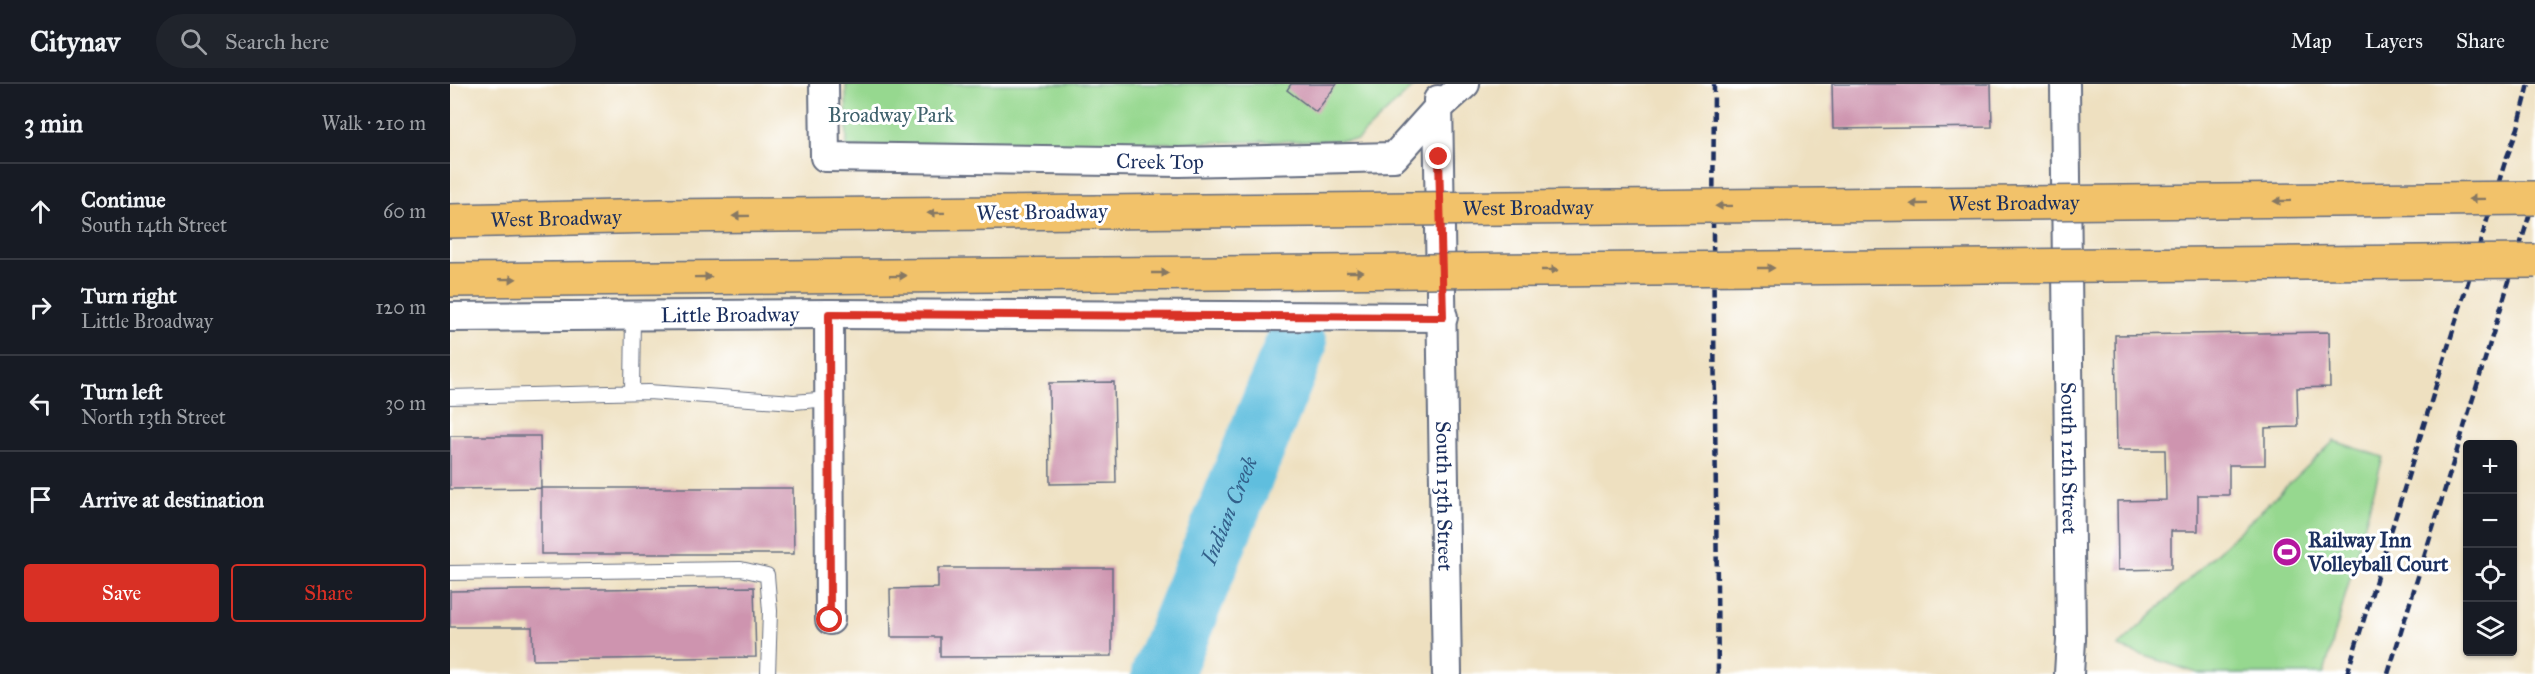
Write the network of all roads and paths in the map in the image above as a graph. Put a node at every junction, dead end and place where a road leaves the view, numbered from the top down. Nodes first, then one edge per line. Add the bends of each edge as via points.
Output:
1 (824, 84) edge
2 (1464, 84) edge
3 (2065, 84) edge
4 (1438, 96) edge
5 (2535, 198) edge
6 (450, 222) edge
7 (2535, 261) edge
8 (450, 280) edge
9 (829, 314) junction
10 (633, 315) junction
11 (450, 317) edge
12 (1443, 317) junction
13 (632, 392) junction
14 (450, 397) edge
15 (829, 399) junction
16 (450, 573) edge
17 (830, 620) dead end
18 (768, 674) edge
19 (1447, 674) edge
20 (2069, 674) edge

1 - 4 street, Creek Top via 825,157 1179,162 1394,157
2 - 4 street, Creek Top
3 - 20 street, South 12th Street
4 - 12 street, South 13th Street
5 -> 6 main road, West Broadway, bridge via 659,216
8 -> 7 main road, bridge
9 - 10 street, Little Broadway
9 - 12 street, Little Broadway
9 - 15 street
10 - 11 street, Little Broadway
10 - 13 lane
12 - 19 street, South 13th Street
13 - 14 lane
13 - 15 lane via 794,402
15 - 17 street
16 - 18 lane via 741,569 767,575

